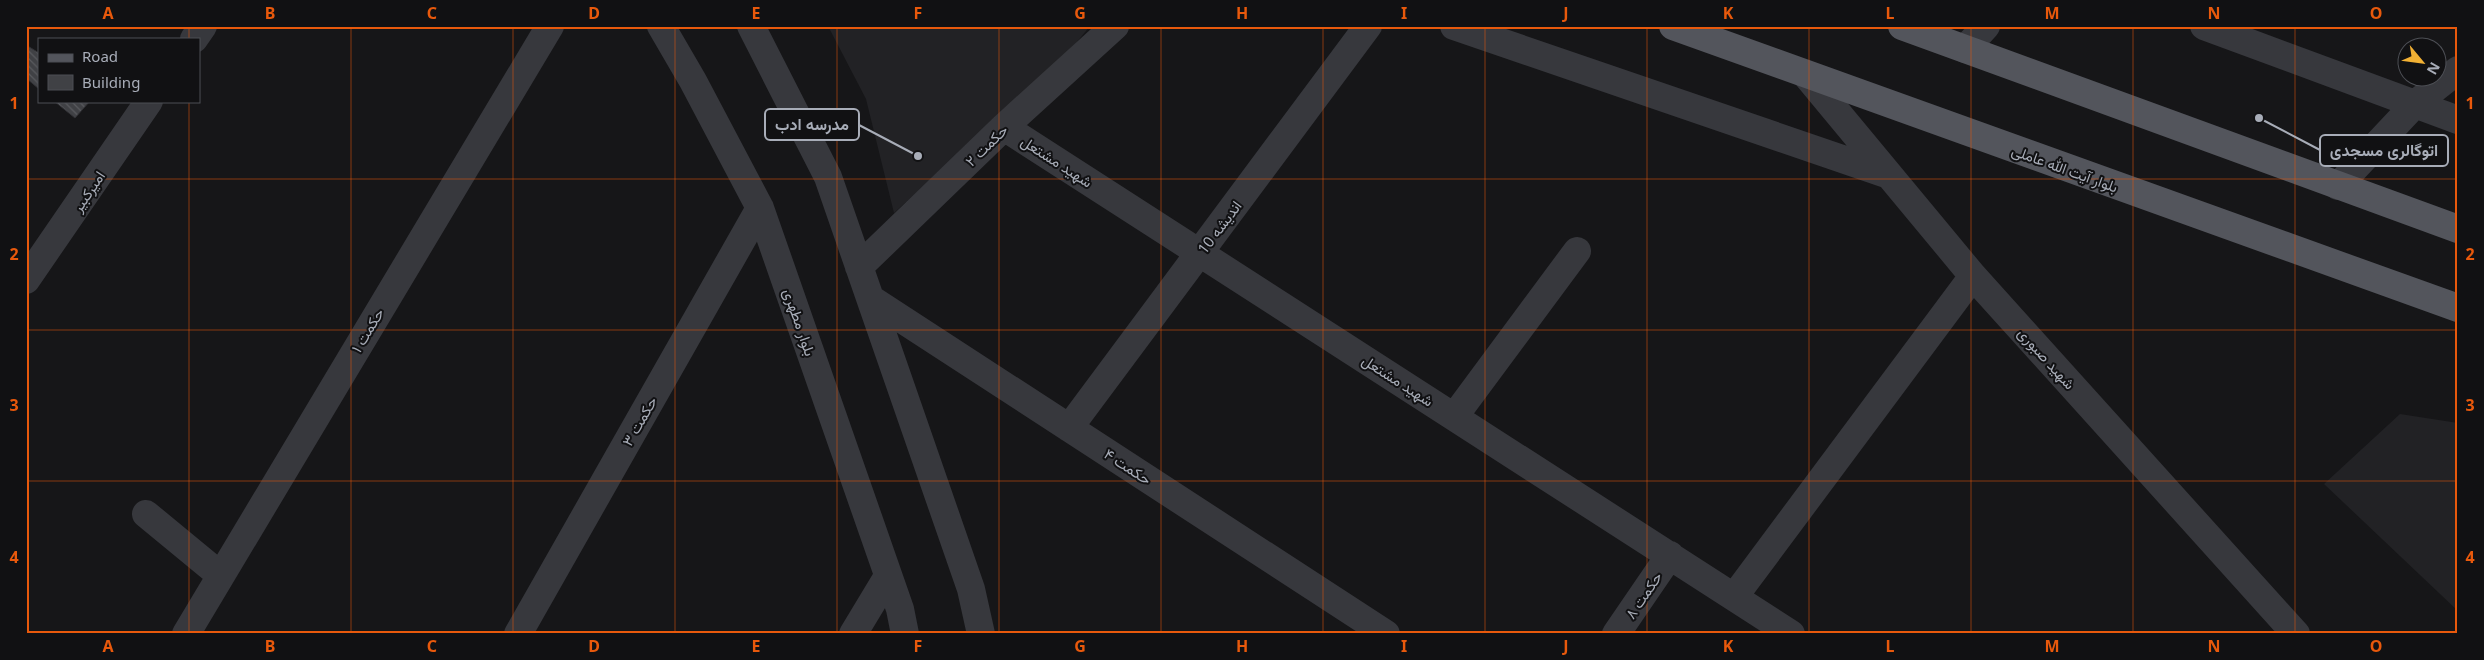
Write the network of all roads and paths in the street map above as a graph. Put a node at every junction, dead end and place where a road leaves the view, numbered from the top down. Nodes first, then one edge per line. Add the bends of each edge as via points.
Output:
1 (203, 26) edge
2 (550, 26) edge
3 (660, 26) edge
4 (751, 26) edge
5 (1115, 26) edge
6 (1368, 26) edge
7 (1454, 26) edge
8 (1673, 26) edge
9 (1902, 26) edge
10 (1986, 26) edge
11 (2204, 26) edge
12 (195, 38) edge
13 (1966, 49) junction
14 (2458, 70) edge
15 (1807, 76) junction
16 (149, 102) edge
17 (2415, 104) junction
18 (2458, 120) edge
19 (1004, 127) junction
20 (1889, 175) junction
21 (2338, 186) junction
22 (760, 208) junction
23 (2458, 229) edge
24 (1577, 251) dead end
25 (1200, 253) junction
26 (859, 267) junction
27 (1973, 276) junction
28 (26, 280) edge
29 (871, 299) junction
30 (2458, 308) edge
31 (1454, 417) junction
32 (1069, 428) junction
33 (146, 514) dead end
34 (1670, 556) junction
35 (220, 574) junction
36 (888, 576) junction
37 (1734, 597) junction
38 (186, 634) edge
39 (518, 634) edge
40 (853, 634) edge
41 (905, 634) edge
42 (981, 634) edge
43 (1386, 634) edge
44 (1616, 634) edge
45 (1791, 634) edge
46 (2296, 634) edge

1 - 12 street
2 - 35 street, حکمت ۱
3 - 22 street, بلوار مطهری
4 - 26 street via 828,177
5 - 19 street, حکمت ۲
6 - 25 street, اندیشه 10
7 - 20 street
8 - 15 main road, بلوار آیت‌ الله عاملی
9 - 13 main road
10 - 13 street
11 - 17 street
13 - 21 main road
14 - 17 street
15 - 20 street, شهید صبوری
15 - 30 main road, بلوار آیت‌ الله عاملی
16 - 28 street, امیرکبیر
17 - 18 street
17 - 21 street
19 - 25 street, شهید مشتعل
19 - 26 street, حکمت ۲
20 - 27 street, شهید صبوری
21 - 23 main road
22 - 36 street, بلوار مطهری
22 - 39 street, حکمت ۳
24 - 31 street
25 - 31 street, شهید مشتعل
25 - 32 street, اندیشه 10
26 - 29 street
27 - 37 street
27 - 46 street, شهید صبوری
29 - 32 street, حکمت ۴
29 - 42 street via 971,589
31 - 34 street, شهید مشتعل
32 - 43 street, حکمت ۴
33 - 35 street
34 - 37 street, شهید مشتعل
34 - 44 street, حکمت ۸
35 - 38 street, حکمت ۱
36 - 40 street
36 - 41 street, بلوار مطهری
37 - 45 street, شهید مشتعل

